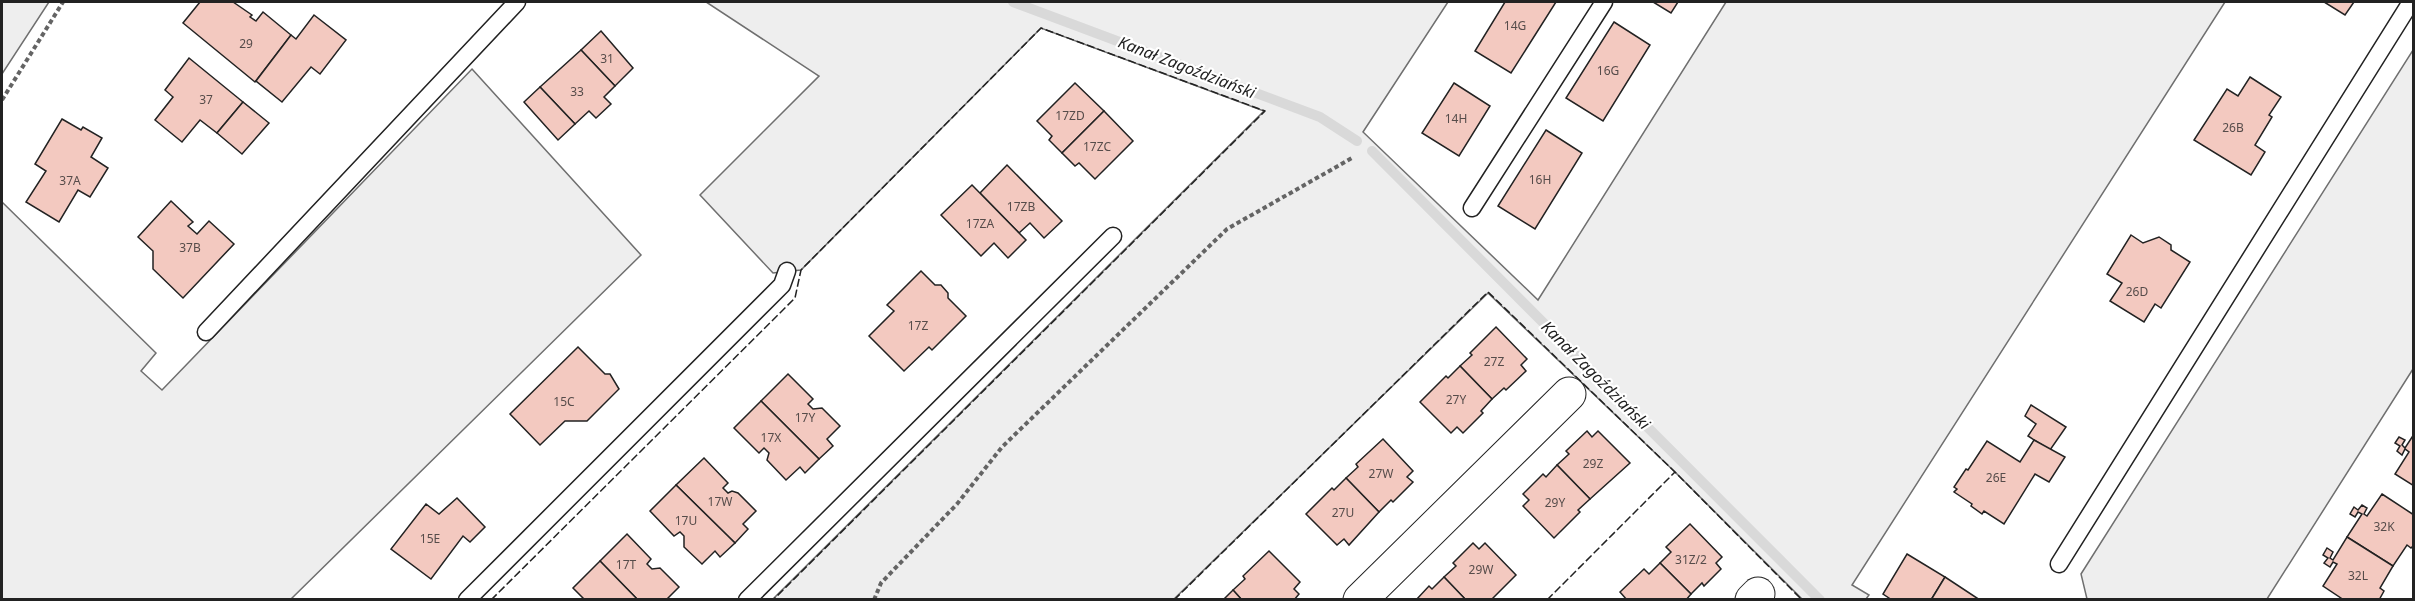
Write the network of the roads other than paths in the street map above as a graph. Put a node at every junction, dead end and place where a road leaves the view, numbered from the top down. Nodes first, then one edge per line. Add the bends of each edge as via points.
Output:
1 (516, 2) edge
2 (1604, 2) edge
3 (2411, 2) edge
4 (1472, 208) dead end
5 (1113, 236) dead end
6 (787, 271) dead end
7 (206, 332) dead end
8 (1569, 394) dead end
9 (2059, 564) dead end
10 (467, 600) edge
11 (747, 600) edge
12 (1360, 600) edge

1 - 7 lane
2 - 4 lane
3 - 9 lane
5 - 11 lane
6 - 10 lane via 782,285
8 - 12 street

